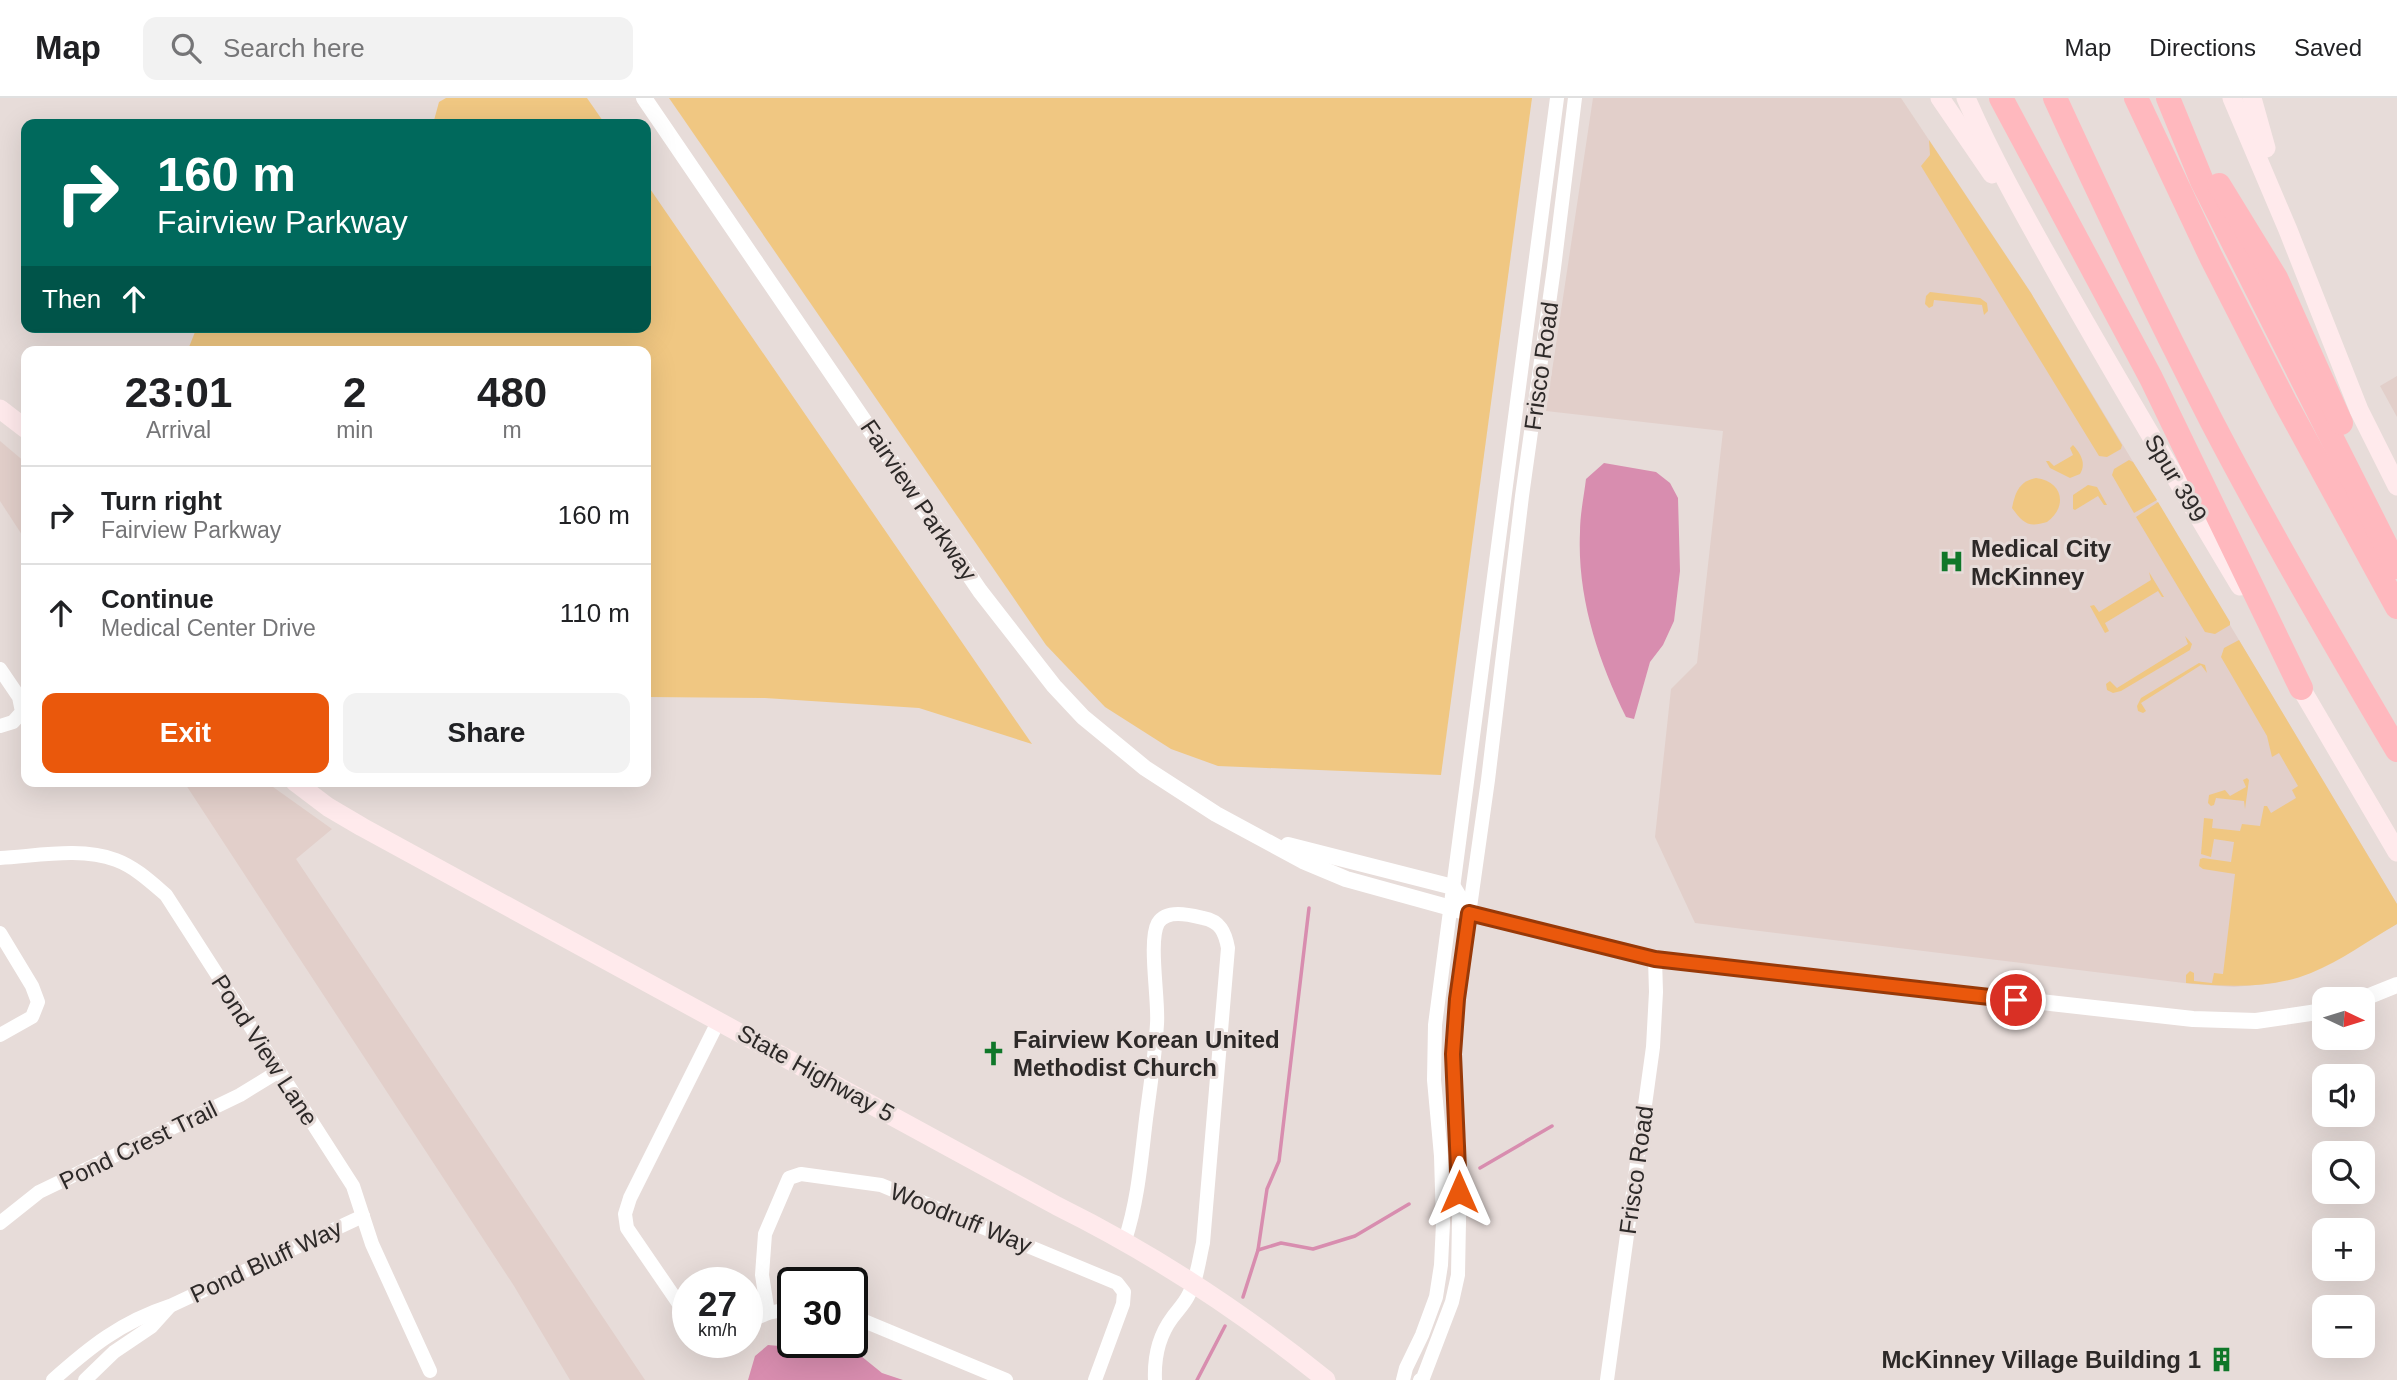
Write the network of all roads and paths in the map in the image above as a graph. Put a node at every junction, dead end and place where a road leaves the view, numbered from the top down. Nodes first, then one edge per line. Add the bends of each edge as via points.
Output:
1 (644, 98) edge
2 (1557, 98) edge
3 (1575, 98) edge
4 (1940, 98) edge
5 (1966, 98) edge
6 (2001, 98) edge
7 (2037, 98) edge
8 (2055, 98) edge
9 (2136, 98) edge
10 (2166, 98) edge
11 (2232, 98) edge
12 (2252, 98) edge
13 (2288, 230) junction
14 (2036, 235) junction
15 (1516, 400) junction
16 (1536, 402) junction
17 (0, 409) edge
18 (2213, 424) junction
19 (21, 425) edge
20 (2397, 486) edge
21 (2397, 532) edge
22 (2397, 567) edge
23 (2397, 607) edge
24 (0, 669) edge
25 (1479, 685) junction
26 (1500, 688) junction
27 (2301, 688) junction
28 (21, 707) edge
29 (21, 713) edge
30 (0, 726) edge
31 (2397, 750) edge
32 (302, 787) edge
33 (1260, 836) junction
34 (2397, 852) edge
35 (0, 858) edge
36 (1452, 887) junction
37 (1450, 908) junction
38 (1469, 913) junction
39 (0, 933) edge
40 (1655, 959) junction
41 (2397, 985) edge
42 (2375, 994) edge
43 (2312, 1013) edge
44 (719, 1020) junction
45 (0, 1035) edge
46 (279, 1071) junction
47 (1441, 1156) junction
48 (1459, 1156) junction
49 (363, 1216) junction
50 (0, 1223) edge
51 (1125, 1240) junction
52 (1194, 1283) junction
53 (672, 1293) edge
54 (170, 1306) junction
55 (777, 1311) edge
56 (768, 1313) junction
57 (763, 1315) edge
58 (868, 1323) edge
59 (430, 1371) dead end
60 (53, 1380) edge
61 (85, 1380) edge
62 (1006, 1380) edge
63 (1096, 1380) edge
64 (1155, 1380) edge
65 (1326, 1380) edge
66 (1404, 1380) edge
67 (1420, 1380) edge
68 (1606, 1380) edge

1 - 33 street, Fairview Parkway via 980,590 1054,686 1083,718 1145,768
2 - 15 street
3 - 16 street, Frisco Road
4 - 14 main road
5 - 14 main road, Spur 399
6 - 27 highway via 2151,378
7 - 18 highway via 2169,363
8 - 18 highway
9 - 23 highway via 2285,402
10 - 21 highway via 2276,278 2348,439
10 - 22 highway via 2202,180
11 - 13 main road
12 - 13 main road
13 - 20 main road via 2359,410
14 - 27 main road, Spur 399
15 - 16 street
15 - 25 street
16 - 26 street, Frisco Road
17 - 19 main road
18 - 31 highway
24 - 28 street
25 - 26 street
25 - 36 street
26 - 38 street, Frisco Road
27 - 34 main road, Spur 399
29 - 30 street
32 - 44 main road, State Highway 5 via 362,827
33 - 36 street, Fairview Parkway
33 - 37 street, Fairview Parkway via 1346,879
35 - 46 street, Pond View Lane via 88,853 117,860 143,876 166,895
36 - 37 street
36 - 38 street
37 - 38 street, Fairview Parkway
37 - 47 street via 1435,1025 1434,1080
38 - 40 street, Fairview Parkway
38 - 48 street, Frisco Road via 1453,1054
39 - 45 street via 38,1002 32,1017
40 - 43 street, Fairview Parkway via 2193,1020 2256,1021
40 - 68 street, Frisco Road via 1653,1047
41 - 42 street
44 - 51 main road, State Highway 5
44 - 53 street via 625,1214 628,1228
46 - 49 street, Pond View Lane via 353,1186
46 - 50 street, Pond Crest Trail via 240,1095 39,1192
47 - 48 street
47 - 66 street via 1443,1223 1436,1297
48 - 67 street, Frisco Road via 1458,1275 1444,1325
49 - 54 street, Pond Bluff Way
49 - 59 street, Pond View Lane
51 - 52 main road, State Highway 5
51 - 52 street via 1135,1209 1157,1026 1154,936 1168,916 1204,918 1218,924 1228,948 1203,1243
52 - 64 street via 1159,1342
52 - 65 main road, State Highway 5 via 1268,1333
54 - 60 street, Pond Bluff Way via 141,1315 91,1346
54 - 61 street, Pond Bluff Way
55 - 56 street
56 - 57 street
56 - 63 street, Woodruff Way via 762,1275 765,1234 789,1178 801,1174 881,1185 1117,1283 1124,1292 1123,1304
58 - 62 street

